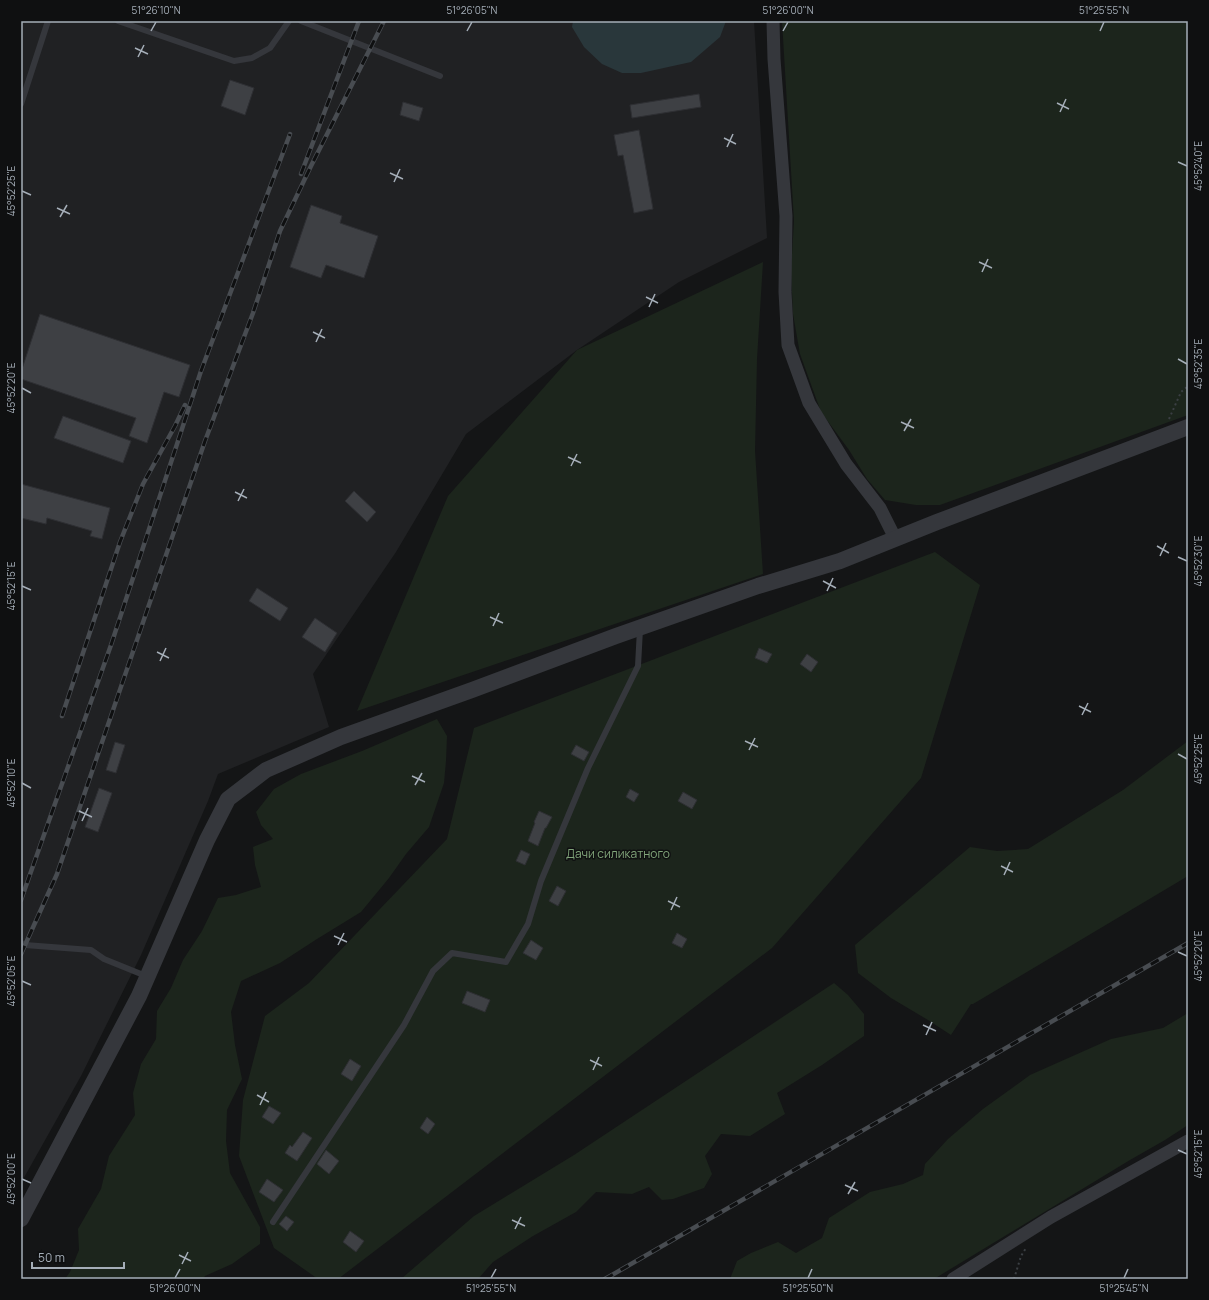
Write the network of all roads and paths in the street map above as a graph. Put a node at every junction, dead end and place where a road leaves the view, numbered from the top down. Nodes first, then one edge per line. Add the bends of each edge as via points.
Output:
1 (48, 21) edge
2 (118, 21) edge
3 (289, 21) edge
4 (301, 21) edge
5 (773, 21) edge
6 (440, 76) dead end
7 (21, 104) edge
8 (1188, 386) edge
9 (1188, 427) edge
10 (1160, 438) junction
11 (895, 538) junction
12 (640, 628) junction
13 (21, 943) edge
14 (148, 977) junction
15 (1188, 1141) edge
16 (21, 1219) edge
17 (273, 1222) dead end
18 (1029, 1243) dead end
19 (952, 1279) edge
20 (1014, 1279) edge

1 - 7 lane
2 - 3 lane via 234,61 252,58 270,48
4 - 6 lane
5 - 11 street via 786,216 785,292 788,345 809,403 846,464 880,508
8 - 10 path via 1182,392
9 - 10 street
10 - 11 street
11 - 12 street via 840,561 758,586
12 - 14 street via 341,737 266,770 228,800 207,840
12 - 17 lane via 638,666 588,768 541,881 528,924 506,962 452,953 432,972 404,1025
13 - 14 lane via 91,950 104,959
14 - 16 street
15 - 19 street via 1051,1217
18 - 20 path via 1021,1256

